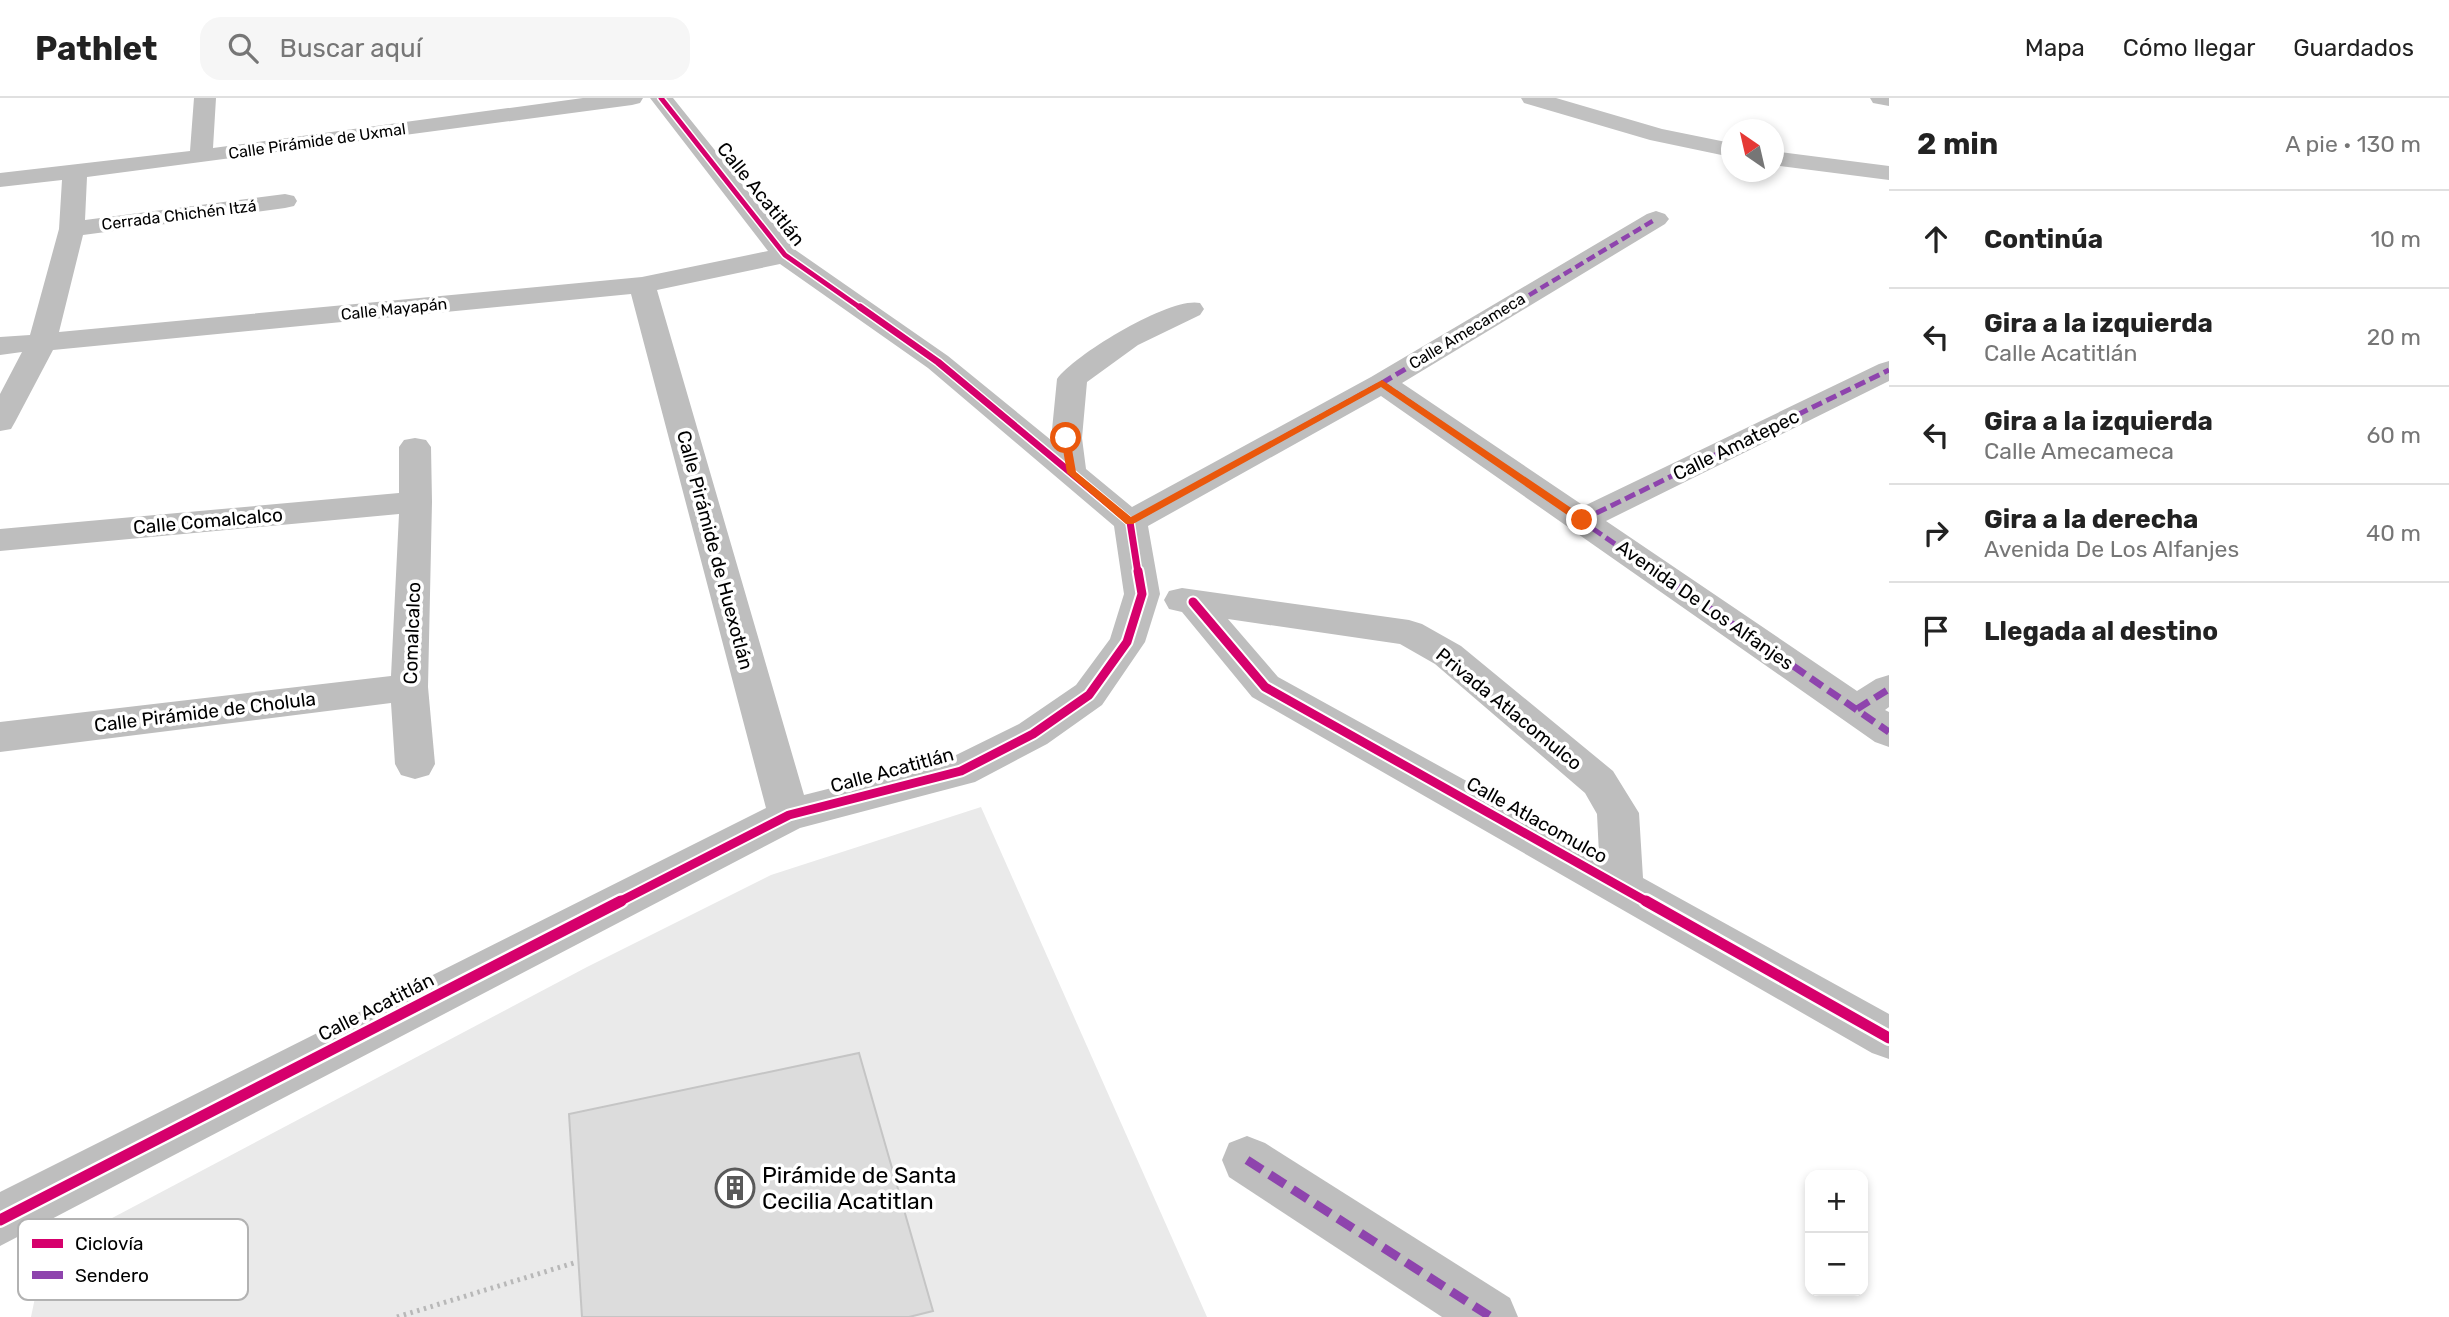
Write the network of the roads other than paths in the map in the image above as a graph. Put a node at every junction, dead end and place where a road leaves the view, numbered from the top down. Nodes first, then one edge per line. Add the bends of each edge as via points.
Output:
1 (205, 98) edge
2 (632, 98) edge
3 (661, 98) edge
4 (1532, 98) edge
5 (1881, 98) edge
6 (1889, 99) edge
7 (1721, 148) edge
8 (201, 157) junction
9 (1784, 159) edge
10 (75, 171) junction
11 (1889, 173) edge
12 (0, 180) edge
13 (285, 201) dead end
14 (1656, 219) dead end
15 (72, 229) junction
16 (785, 255) junction
17 (642, 285) junction
18 (1190, 309) dead end
19 (42, 343) junction
20 (0, 346) edge
21 (1889, 370) edge
22 (1382, 383) junction
23 (0, 422) edge
24 (415, 447) dead end
25 (1071, 473) junction
26 (416, 502) junction
27 (1582, 520) junction
28 (1130, 522) junction
29 (0, 540) edge
30 (1142, 594) junction
31 (1193, 602) junction
32 (409, 687) junction
33 (1889, 689) edge
34 (1857, 709) junction
35 (1889, 732) edge
36 (0, 737) edge
37 (415, 764) dead end
38 (789, 815) junction
39 (1622, 888) junction
40 (1889, 1038) edge
41 (1247, 1160) dead end
42 (0, 1220) edge
43 (1491, 1317) edge

1 - 8 street
2 - 8 street, Calle Pirámide de Uxmal
3 - 16 street, Calle Acatitlán
4 - 7 street via 1658,135
5 - 6 street
8 - 10 street, Calle Pirámide de Uxmal
9 - 11 street
10 - 12 street, Calle Pirámide de Uxmal
10 - 15 street
13 - 15 street, Cerrada Chichén Itzá
14 - 22 street, Calle Amecameca
15 - 19 street
16 - 17 street, Calle Mayapán
16 - 25 street, Calle Acatitlán via 938,362
17 - 19 street, Calle Mayapán
17 - 38 street, Calle Pirámide de Huexotlán
18 - 25 street via 1099,354 1072,379 1066,438
19 - 20 street, Calle Mayapán
19 - 23 street
21 - 27 street, Calle Amatepec
22 - 27 street, Avenida De Los Alfanjes
22 - 28 street, Calle Amecameca
24 - 26 street, Comalcalco
25 - 28 street, Calle Acatitlán
26 - 29 street, Calle Comalcalco
26 - 32 street, Comalcalco
27 - 34 street, Avenida De Los Alfanjes
28 - 30 street, Calle Acatitlán
30 - 31 street, Privada Atlacomulco
30 - 38 street, Calle Acatitlán via 1127,642 1089,695 1034,734 961,771
31 - 39 street, Calle Atlacomulco via 1265,687
31 - 39 street, Privada Atlacomulco via 1409,633 1448,655 1599,782 1618,813
32 - 36 street, Calle Pirámide de Cholula
32 - 37 street, Comalcalco
33 - 34 street
34 - 35 street, Avenida De Los Alfanjes
38 - 42 street, Calle Acatitlán
39 - 40 street, Calle Atlacomulco
41 - 43 street

